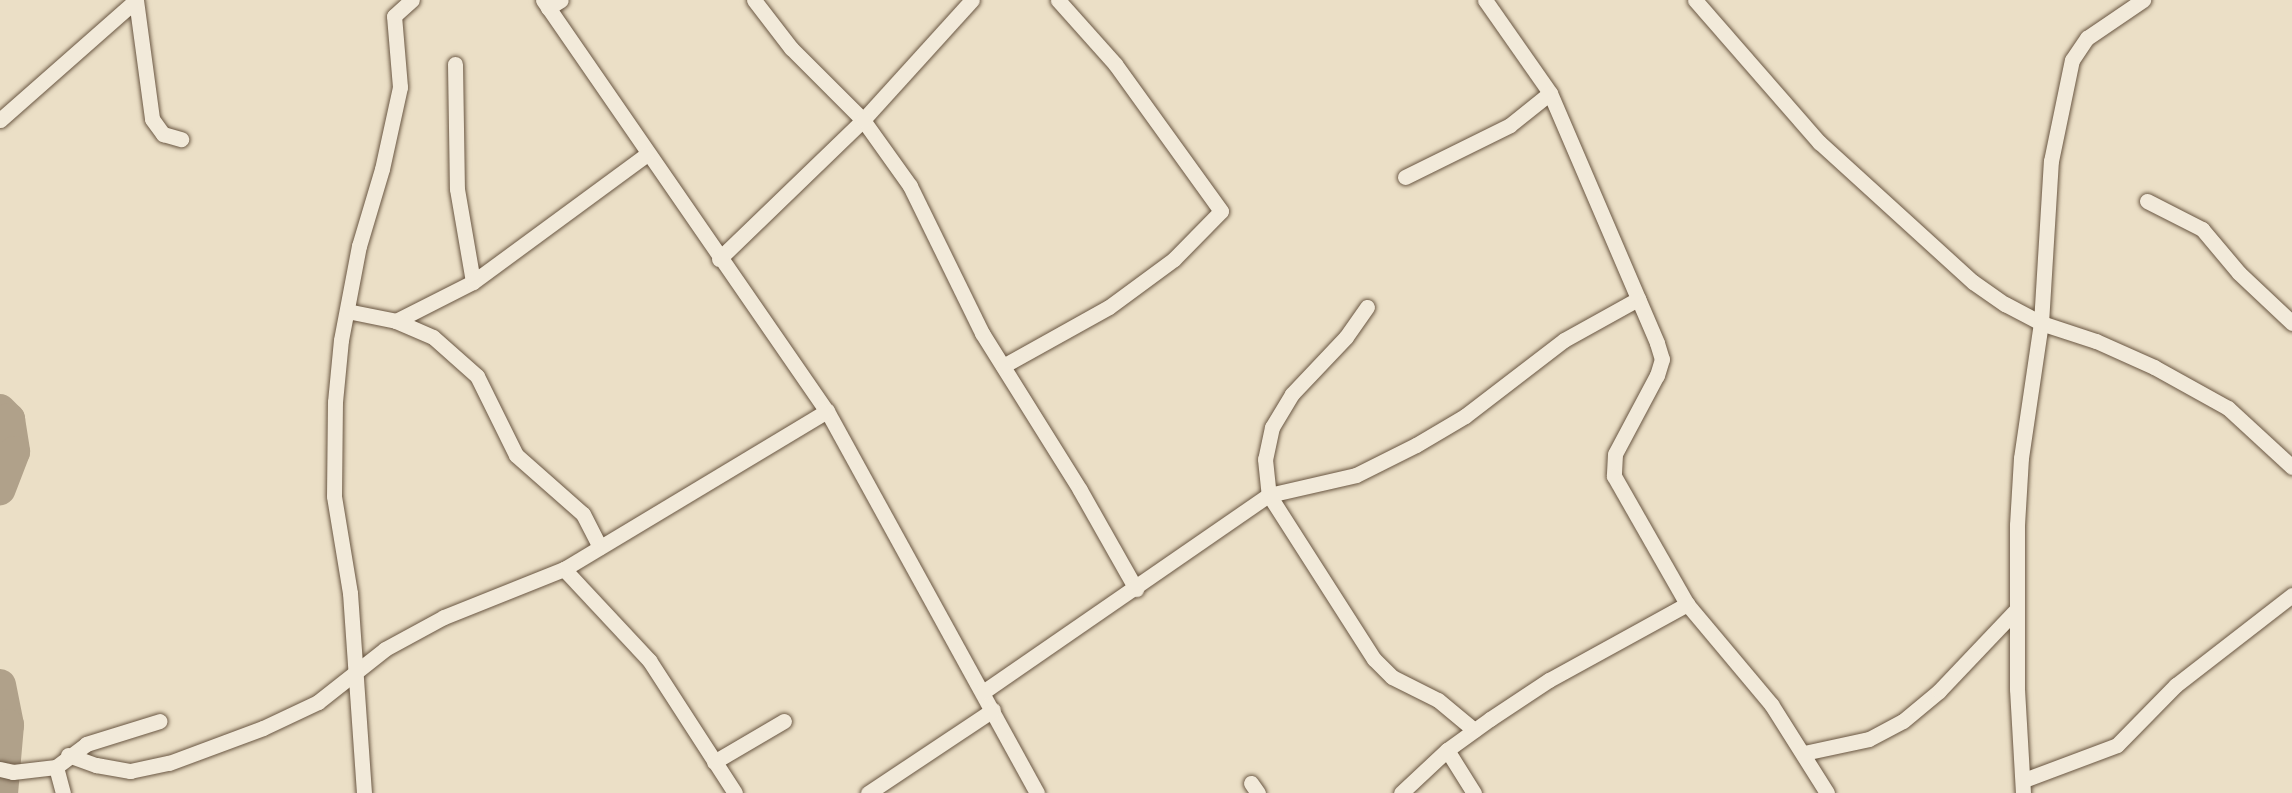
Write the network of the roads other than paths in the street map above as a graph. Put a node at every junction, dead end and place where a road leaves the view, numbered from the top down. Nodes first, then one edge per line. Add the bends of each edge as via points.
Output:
1 (136, 0) edge
2 (412, 0) edge
3 (754, 0) edge
4 (972, 0) edge
5 (1058, 0) edge
6 (1485, 0) edge
7 (1695, 0) edge
8 (2143, 0) edge
9 (551, 3) edge
10 (455, 64) dead end
11 (1550, 93) junction
12 (0, 120) edge
13 (863, 120) junction
14 (181, 139) dead end
15 (646, 155) junction
16 (1405, 177) dead end
17 (2147, 201) dead end
18 (719, 259) junction
19 (473, 282) junction
20 (1638, 299) junction
21 (1367, 307) dead end
22 (347, 311) junction
23 (2289, 316) edge
24 (396, 321) junction
25 (2042, 323) junction
26 (1003, 366) junction
27 (827, 411) junction
28 (2292, 467) edge
29 (1269, 495) junction
30 (600, 547) junction
31 (564, 569) junction
32 (1136, 589) junction
33 (2292, 595) edge
34 (1687, 603) junction
35 (2016, 610) junction
36 (353, 675) junction
37 (983, 692) junction
38 (993, 710) junction
39 (783, 721) dead end
40 (160, 722) dead end
41 (1474, 730) junction
42 (1447, 750) junction
43 (1804, 753) junction
44 (68, 755) junction
45 (714, 762) junction
46 (56, 767) junction
47 (0, 769) edge
48 (2023, 787) edge
49 (63, 793) edge
50 (364, 793) edge
51 (735, 793) edge
52 (868, 793) edge
53 (1037, 793) edge
54 (1401, 793) edge
55 (1474, 793) edge
56 (1827, 793) edge

1 - 12 street
1 - 14 street via 152,119 163,134
2 - 22 street via 394,16 400,87 359,246
3 - 13 street via 791,48
4 - 13 street
5 - 26 street via 1115,64 1221,211 1174,259 1109,307
6 - 11 street
7 - 25 street via 1768,86 1880,200 1973,282
8 - 25 street via 2087,38 2072,60 2051,161
9 - 15 street
10 - 19 street via 458,189
11 - 16 street via 1510,126
11 - 20 street
13 - 18 street
13 - 26 street via 910,186 982,333
15 - 18 street
15 - 19 street
17 - 23 street via 2202,229 2239,273
18 - 27 street
19 - 24 street
20 - 29 street via 1563,340 1465,416 1416,445 1356,475
20 - 34 street via 1662,359 1650,392 1615,454 1614,476
21 - 29 street via 1346,337 1292,394 1272,427 1265,459
22 - 24 street
22 - 36 street via 335,402 333,486 350,593
24 - 30 street via 433,337 477,376 516,455 583,514
25 - 28 street via 2154,367 2228,408
25 - 35 street via 2020,458
26 - 32 street
27 - 30 street via 675,506
27 - 37 street
29 - 32 street
29 - 41 street via 1374,659 1392,677 1438,700
30 - 31 street
31 - 36 street via 444,617 385,649
31 - 45 street via 649,660
32 - 37 street
33 - 48 street via 2176,685 2117,745
34 - 41 street via 1548,680
34 - 43 street via 1771,704
35 - 43 street via 1939,691 1903,721 1869,739
35 - 48 street
36 - 44 street via 318,702 263,728 169,763 130,771
36 - 50 street
37 - 38 street
38 - 52 street
38 - 53 street
39 - 45 street
40 - 44 street via 86,744
41 - 42 street
42 - 54 street
42 - 55 street
43 - 56 street
44 - 46 street
45 - 51 street
46 - 47 street via 13,772
46 - 49 street

